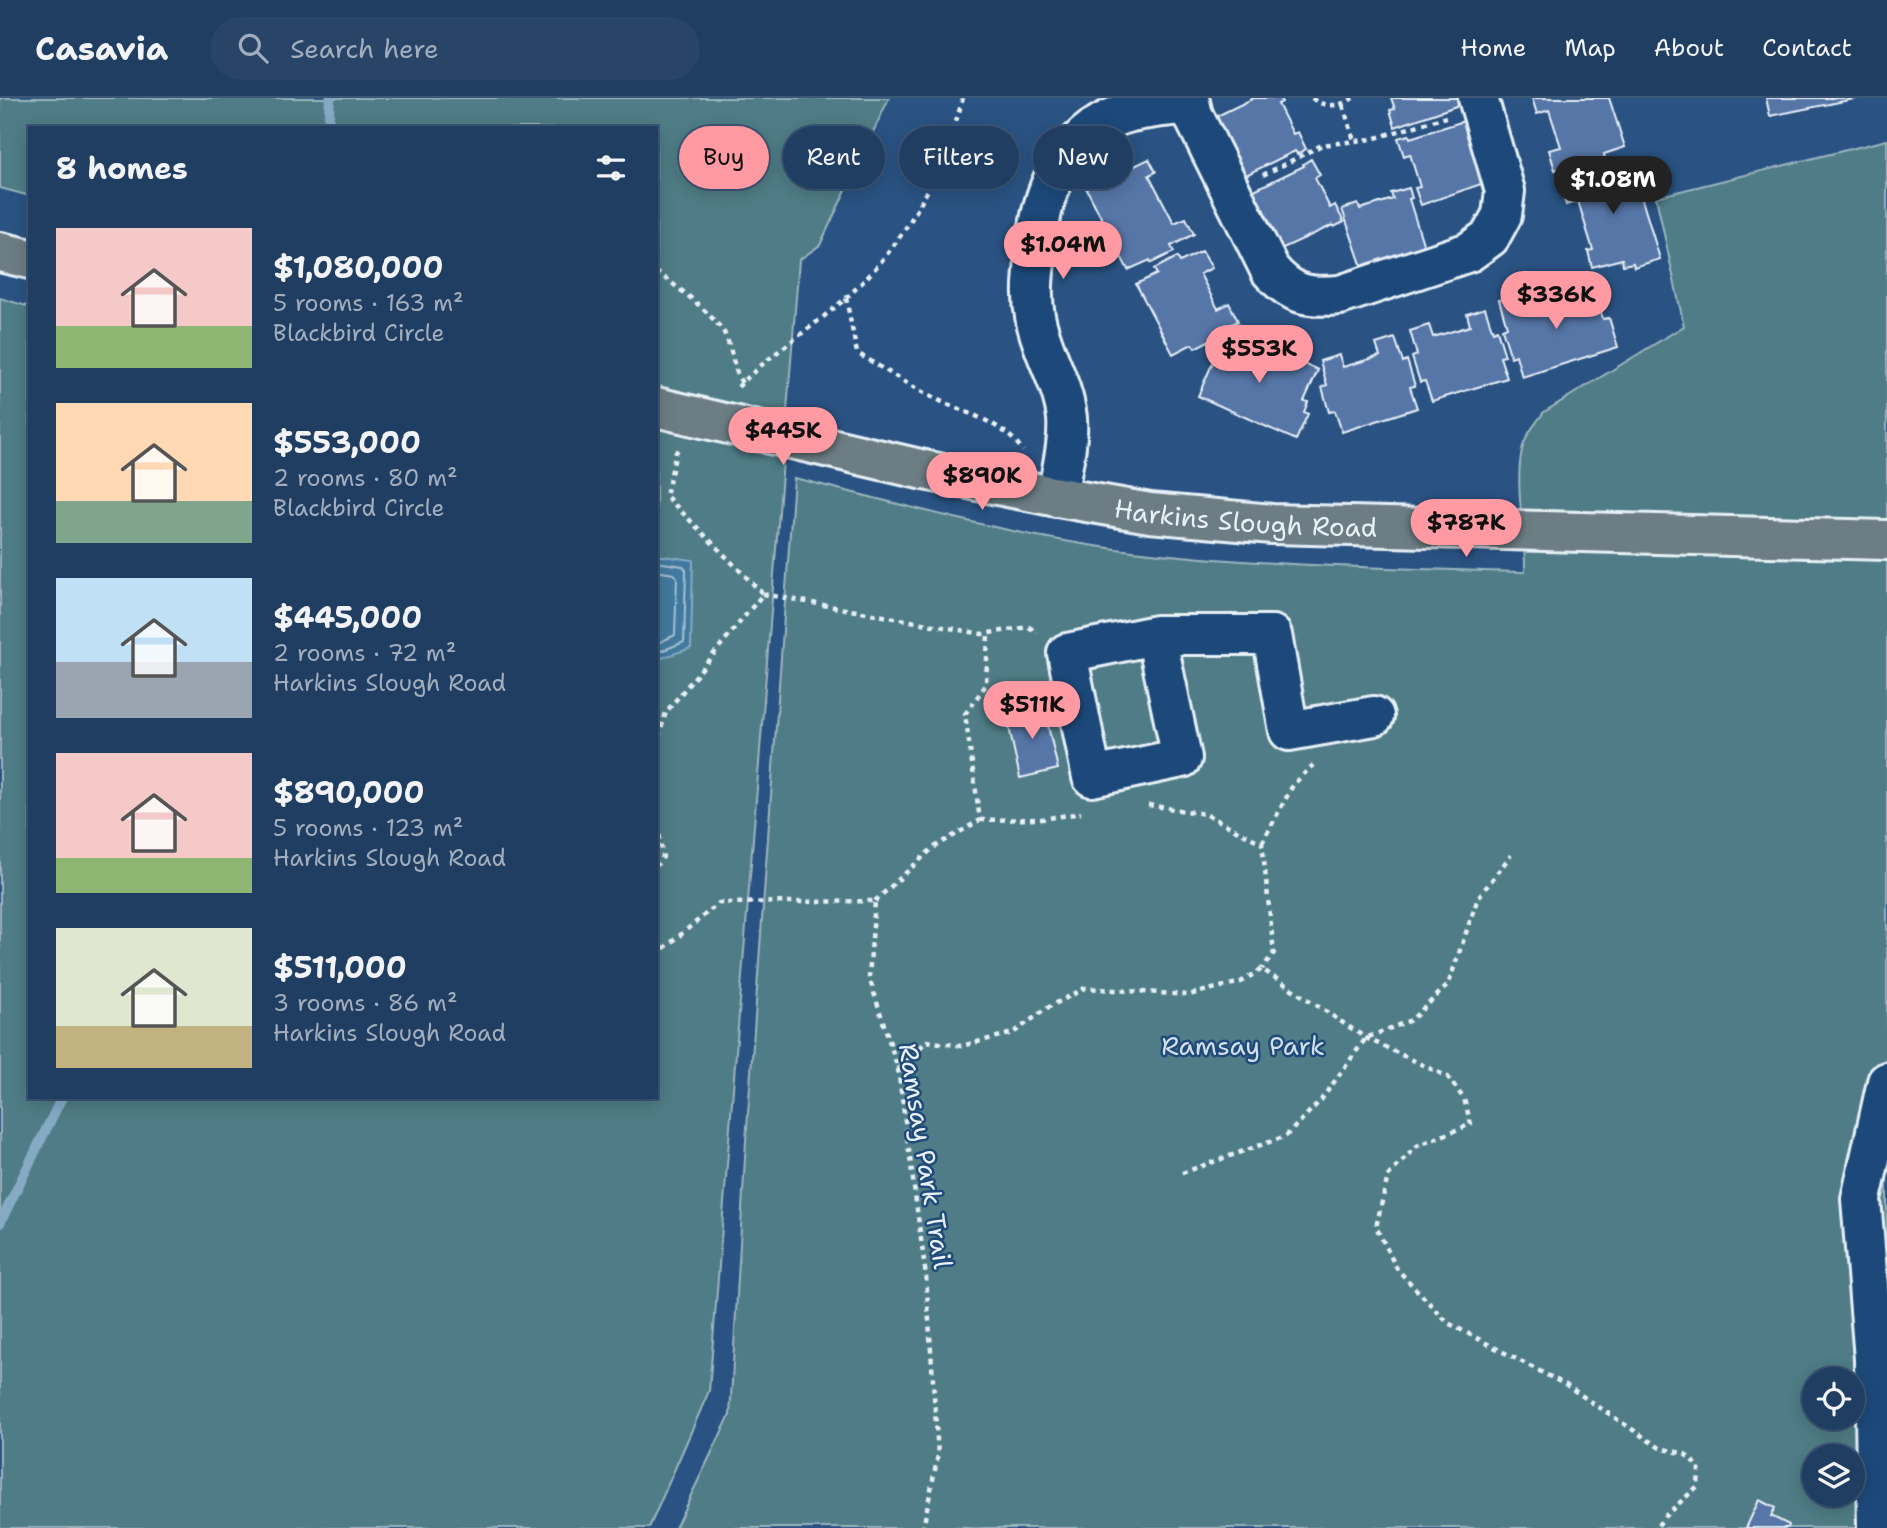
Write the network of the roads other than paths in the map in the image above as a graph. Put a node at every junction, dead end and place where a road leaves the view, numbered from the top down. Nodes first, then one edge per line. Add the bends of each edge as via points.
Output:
1 (1189, 101) edge
2 (1479, 102) edge
3 (0, 252) edge
4 (28, 259) edge
5 (658, 407) edge
6 (1054, 497) junction
7 (1887, 540) edge
8 (1156, 635) junction
9 (1374, 716) dead end
10 (1887, 1082) edge
11 (1877, 1528) edge

1 - 2 street via 1270,270 1281,283 1309,296 1340,295 1469,252 1490,237 1505,203 1502,176
1 - 6 street via 1130,112 1099,126 1066,157 1047,190 1038,232 1033,301 1067,418
3 - 4 main road
5 - 6 main road, Harkins Slough Road, bridge
6 - 7 main road, Harkins Slough Road via 1150,513 1272,524
8 - 8 street via 1182,758 1093,777 1067,653
8 - 9 street via 1272,635 1289,731
10 - 11 street via 1861,1199 1874,1359

